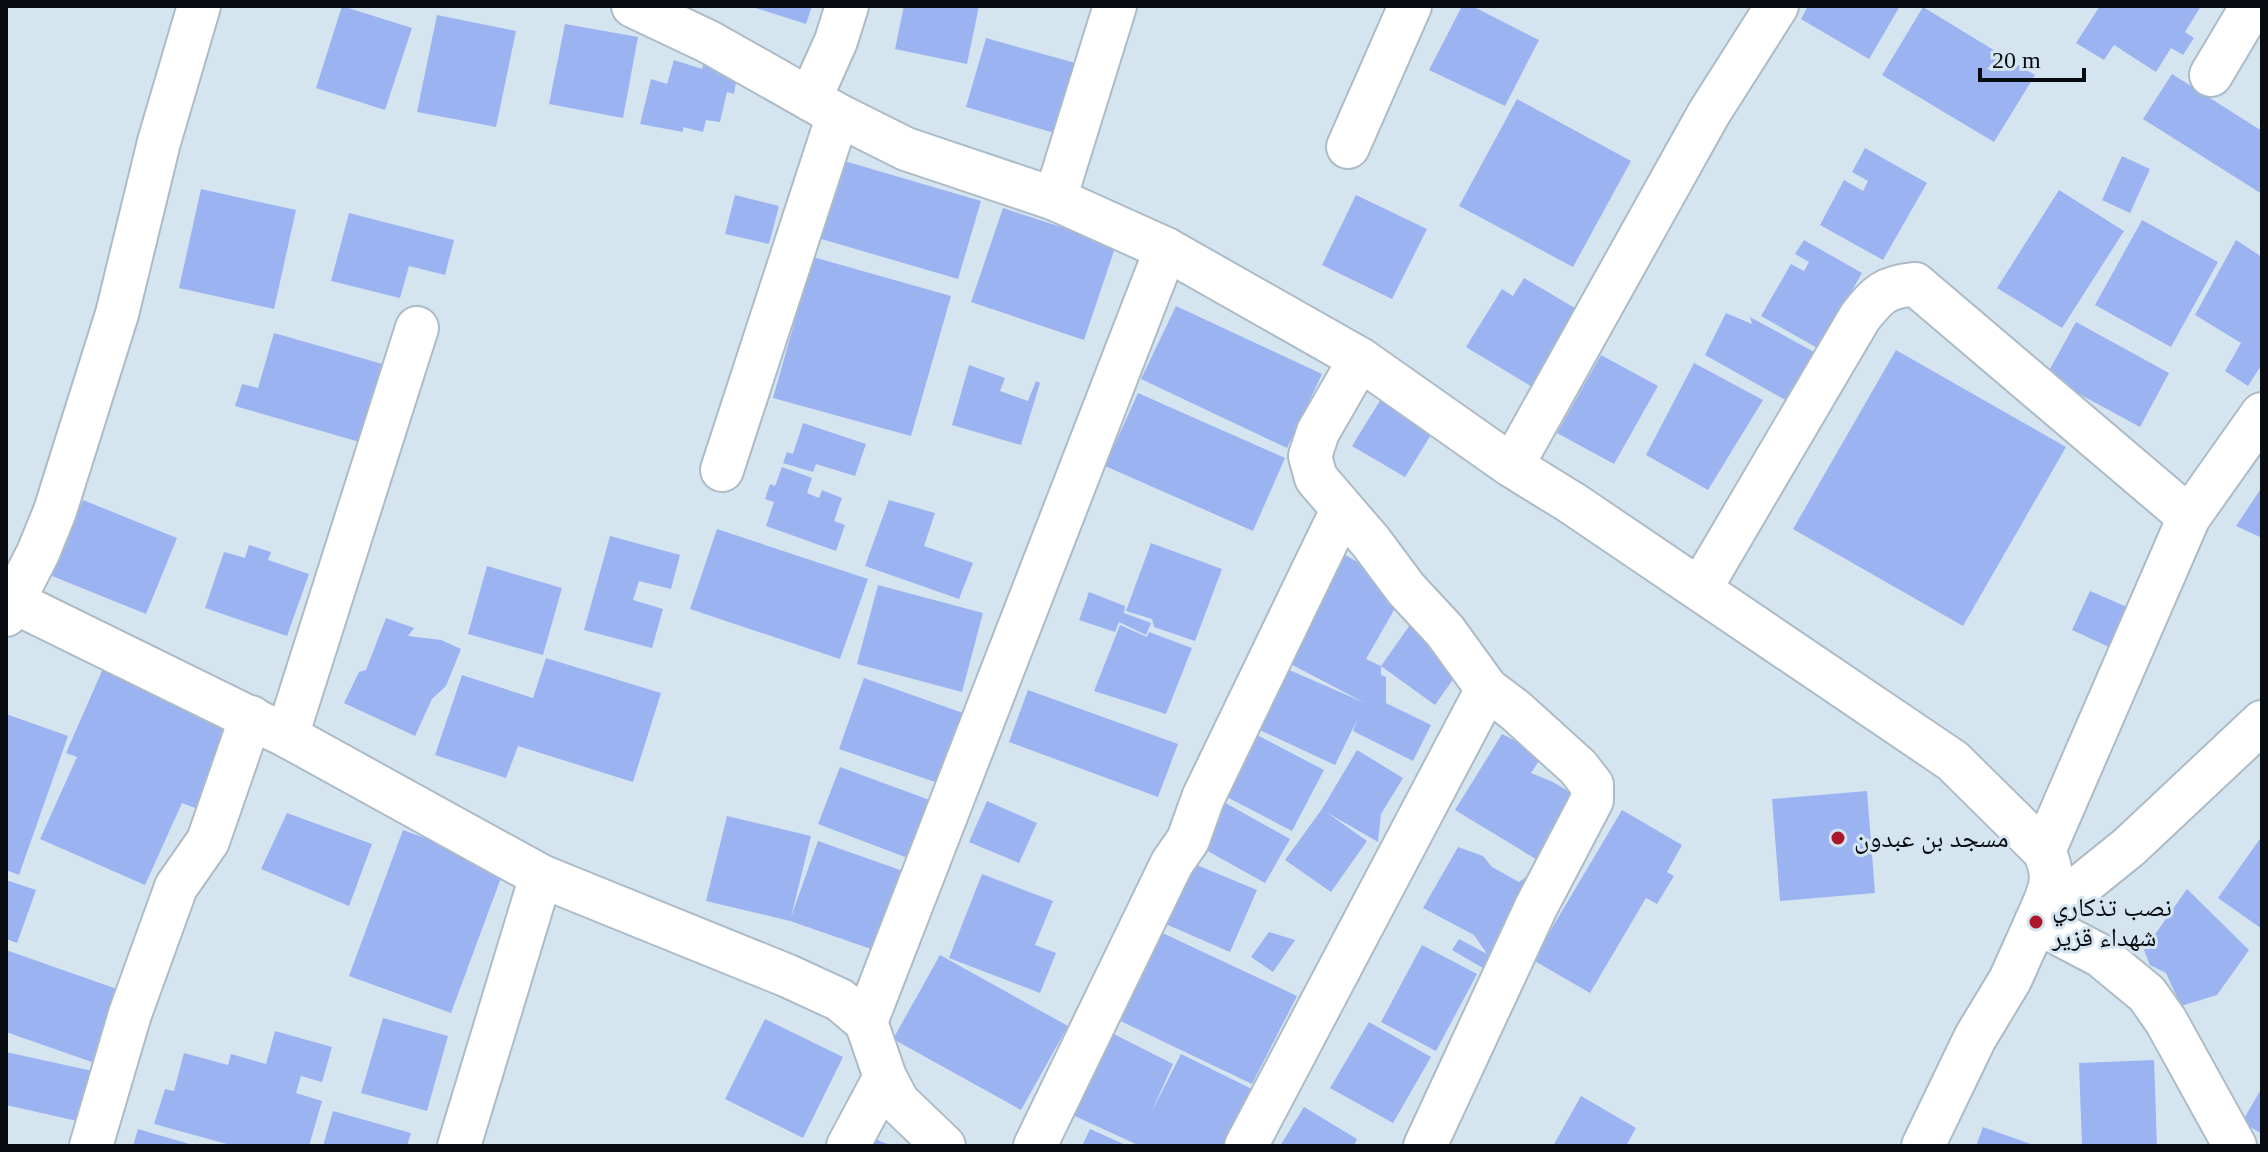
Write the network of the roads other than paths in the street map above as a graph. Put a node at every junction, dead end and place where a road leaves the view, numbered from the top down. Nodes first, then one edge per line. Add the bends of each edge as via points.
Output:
1 (199, 6) edge
2 (633, 6) edge
3 (847, 6) edge
4 (1115, 6) edge
5 (1410, 6) edge
6 (1777, 6) edge
7 (2252, 6) edge
8 (2211, 75) dead end
9 (824, 107) junction
10 (1348, 147) dead end
11 (1055, 199) junction
12 (1166, 249) junction
13 (417, 328) dead end
14 (1360, 359) junction
15 (2262, 414) edge
16 (1512, 466) junction
17 (722, 470) dead end
18 (1342, 510) junction
19 (2189, 517) junction
20 (1700, 589) junction
21 (9, 604) edge
22 (1487, 689) junction
23 (2262, 722) edge
24 (269, 726) junction
25 (2044, 851) junction
26 (541, 876) junction
27 (2036, 922) junction
28 (866, 1022) junction
29 (885, 1077) junction
30 (91, 1146) edge
31 (459, 1146) edge
32 (848, 1146) edge
33 (944, 1146) edge
34 (1035, 1146) edge
35 (1246, 1146) edge
36 (1425, 1146) edge
37 (1923, 1146) edge
38 (2235, 1146) edge

1 - 21 street via 117,314 55,511
2 - 9 street
3 - 9 street
4 - 11 street
5 - 10 street
6 - 16 street via 1709,113
7 - 8 street
9 - 11 street via 906,149
9 - 17 street
11 - 12 street
12 - 14 street
12 - 28 street
13 - 24 street
14 - 16 street
14 - 18 street via 1310,456 1316,478
15 - 19 street
16 - 20 street
18 - 22 street
18 - 34 street via 1203,798 1188,840 1172,863
19 - 20 street via 1915,284 1894,286 1860,317
19 - 25 street
20 - 25 street via 1953,761
21 - 24 street
22 - 35 street
22 - 36 street via 1578,767 1592,785 1592,800
23 - 27 street via 2129,847
24 - 26 street
24 - 30 street via 208,841 176,887 130,1014
25 - 27 street via 2052,884
26 - 28 street via 788,976 840,1000
26 - 31 street
27 - 37 street
27 - 38 street via 2101,956 2147,994
28 - 29 street
29 - 32 street
29 - 33 street via 898,1102

